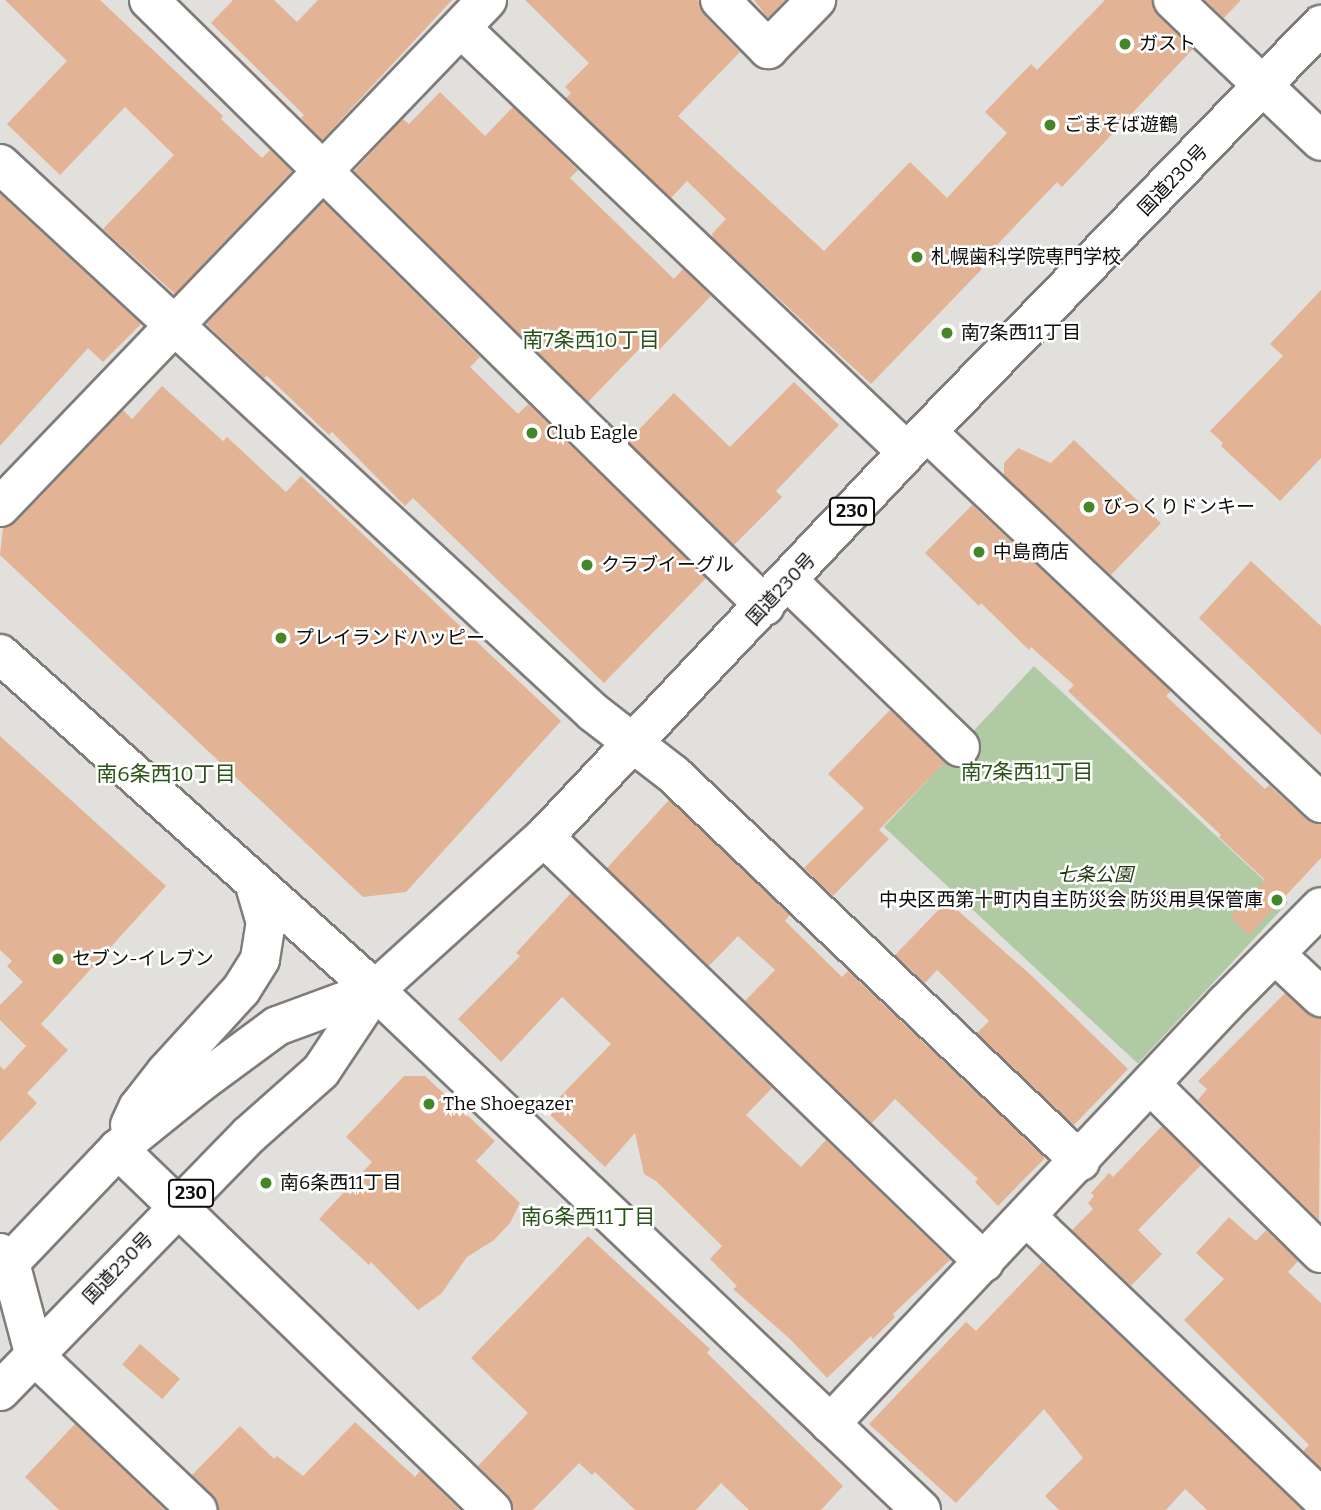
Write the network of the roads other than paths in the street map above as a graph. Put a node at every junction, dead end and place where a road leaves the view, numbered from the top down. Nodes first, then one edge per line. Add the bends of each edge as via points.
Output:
1 (149, 0) edge
2 (487, 0) edge
3 (720, 0) edge
4 (816, 0) edge
5 (1173, 0) edge
6 (1321, 25) edge
7 (461, 28) junction
8 (1264, 86) junction
9 (1321, 141) edge
10 (0, 164) edge
11 (324, 171) junction
12 (174, 326) junction
13 (917, 442) junction
14 (0, 507) edge
15 (776, 594) junction
16 (0, 654) edge
17 (634, 744) junction
18 (960, 747) dead end
19 (1321, 803) edge
20 (544, 837) junction
21 (254, 882) junction
22 (1321, 907) edge
23 (1276, 955) junction
24 (375, 990) junction
25 (1321, 997) edge
26 (1151, 1085) junction
27 (118, 1149) junction
28 (1080, 1161) junction
29 (178, 1206) junction
30 (1027, 1217) junction
31 (1321, 1253) edge
32 (984, 1262) junction
33 (3, 1263) edge
34 (35, 1356) junction
35 (0, 1391) edge
36 (830, 1424) junction
37 (1321, 1498) edge
38 (197, 1510) edge
39 (492, 1510) edge
40 (921, 1510) edge

1 - 11 main road
2 - 7 main road
3 - 4 main road via 768,49
5 - 8 main road
6 - 8 main road, 国道230号 / 230
7 - 11 main road
7 - 13 main road
8 - 9 main road
8 - 13 main road, 国道230号 / 230
10 - 12 main road
11 - 12 main road
11 - 15 main road
12 - 14 main road
12 - 17 main road via 594,713
13 - 15 main road, 国道230号 / 230
13 - 19 main road
15 - 17 main road, 国道230号 / 230
15 - 18 main road
16 - 21 main road
17 - 20 main road, 国道230号 / 230
17 - 28 main road via 673,774
20 - 24 main road, 国道230号 / 230
20 - 32 main road
21 - 24 main road
21 - 27 main road via 267,923 260,959 241,990 138,1108
22 - 23 main road
23 - 25 main road
23 - 26 main road
24 - 27 main road, 国道230号 / 230 via 277,1026
24 - 29 main road, 国道230号 / 230 via 321,1072
24 - 36 main road
26 - 28 main road
26 - 31 main road
27 - 29 main road
27 - 33 main road, 国道230号 / 230
28 - 30 main road
29 - 34 main road, 国道230号 / 230
29 - 39 main road
30 - 32 main road
30 - 37 main road
32 - 36 main road
33 - 34 main road
34 - 35 main road, 国道230号 / 230
34 - 38 main road
36 - 40 main road

